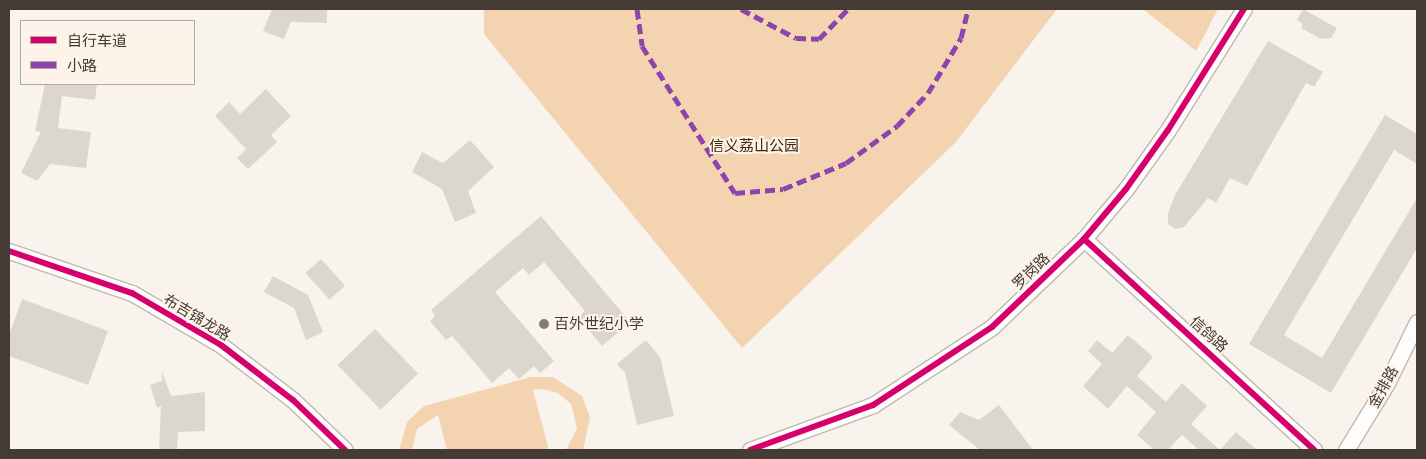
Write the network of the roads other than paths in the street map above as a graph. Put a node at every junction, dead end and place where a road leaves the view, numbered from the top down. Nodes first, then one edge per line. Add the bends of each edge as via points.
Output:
1 (1244, 9) edge
2 (1084, 239) junction
3 (9, 251) edge
4 (1417, 322) edge
5 (759, 449) edge
6 (345, 450) edge
7 (1314, 450) edge
8 (1346, 450) edge

1 - 2 street, 罗岗路 via 1168,130
2 - 5 street, 罗岗路 via 992,327 944,362 873,405
2 - 7 street, 信鸽路
3 - 6 street, 布吉锦龙路 via 132,293 221,345 292,400
4 - 8 street, 金排路 via 1387,383

